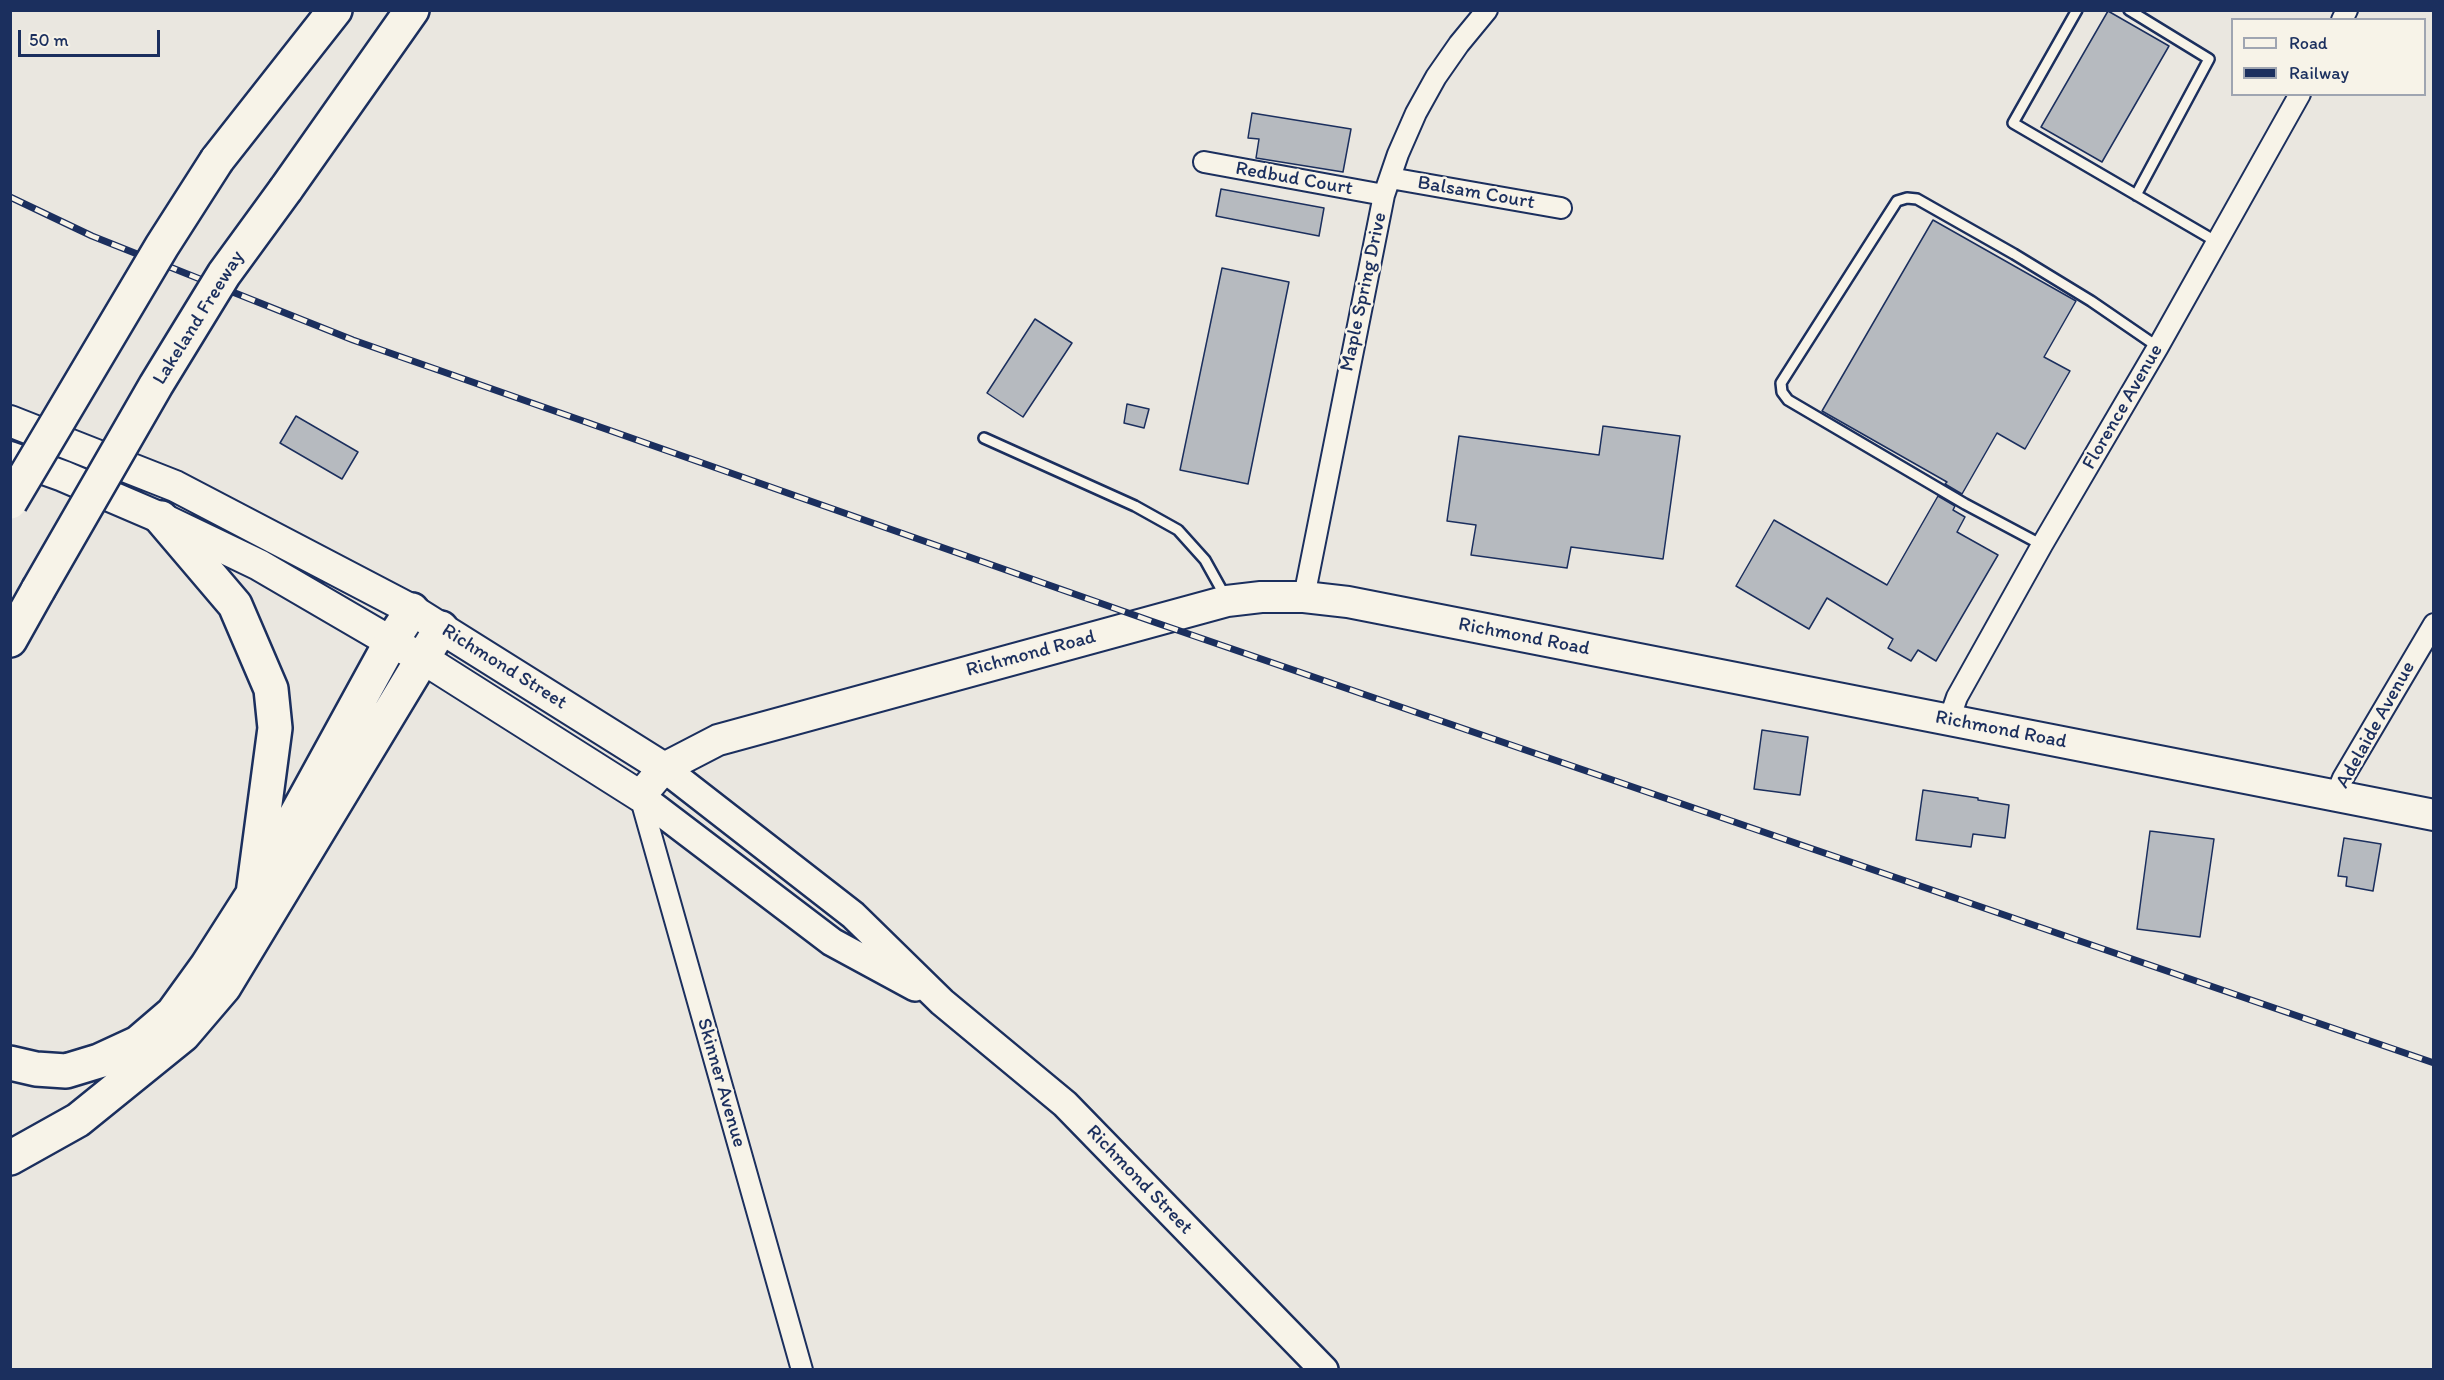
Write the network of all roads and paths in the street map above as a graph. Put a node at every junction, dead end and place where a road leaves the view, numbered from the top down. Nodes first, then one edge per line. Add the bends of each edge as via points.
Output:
1 (335, 10) edge
2 (412, 10) edge
3 (1487, 10) edge
4 (2077, 10) edge
5 (2129, 10) edge
6 (2299, 96) edge
7 (1204, 162) dead end
8 (1387, 186) junction
9 (2136, 195) junction
10 (1561, 208) dead end
11 (2217, 242) junction
12 (2158, 347) junction
13 (10, 421) edge
14 (984, 438) dead end
15 (10, 457) edge
16 (10, 502) edge
17 (160, 518) junction
18 (2042, 545) junction
19 (1304, 597) junction
20 (1227, 601) junction
21 (412, 610) junction
22 (2433, 624) edge
23 (441, 628) junction
24 (10, 640) edge
25 (391, 642) junction
26 (422, 658) junction
27 (1949, 720) junction
28 (664, 768) junction
29 (2336, 795) junction
30 (640, 796) junction
31 (2433, 815) edge
32 (253, 894) junction
33 (942, 1002) junction
34 (10, 1063) edge
35 (10, 1158) edge
36 (802, 1370) edge
37 (1324, 1370) edge

1 - 16 highway, bridge via 217,160
2 - 24 highway, Lakeland Freeway, bridge via 224,274
3 - 8 street, Maple Spring Drive via 1436,77 1416,113
4 - 9 lane via 2013,123
5 - 9 lane via 2209,59
6 - 11 street, Florence Avenue
7 - 8 street, Redbud Court
8 - 10 street, Balsam Court
8 - 19 street, Maple Spring Drive
9 - 11 lane
11 - 12 street, Florence Avenue
12 - 18 street, Florence Avenue
12 - 18 lane via 2004,248 1917,199 1907,198 1897,201 1886,217 1781,383 1788,400
13 - 21 main road, Richmond Street via 175,486
14 - 20 lane via 1135,506 1178,530 1205,560
15 - 17 main road, Richmond Street
17 - 25 main road, Richmond Street via 259,565
17 - 32 highway via 234,605 271,689 275,728
18 - 27 street, Florence Avenue via 1957,697
19 - 20 main road, Richmond Road
19 - 27 main road, Richmond Road via 1347,602
20 - 28 main road, Richmond Road via 718,740
21 - 23 main road, Richmond Street
21 - 25 highway
22 - 29 street, Adelaide Avenue
23 - 26 highway
23 - 28 main road, Richmond Street
25 - 26 main road, Richmond Street
25 - 32 highway
26 - 30 main road, Richmond Street
26 - 35 highway via 224,987 183,1035 87,1113
27 - 29 main road, Richmond Road
28 - 30 main road, Richmond Road
28 - 33 main road, Richmond Street via 854,915
29 - 31 main road, Richmond Road
30 - 33 main road, Richmond Street via 832,942
30 - 36 street, Skinner Avenue
32 - 34 highway via 173,1013 138,1043 66,1071
33 - 37 main road, Richmond Street via 1065,1104

